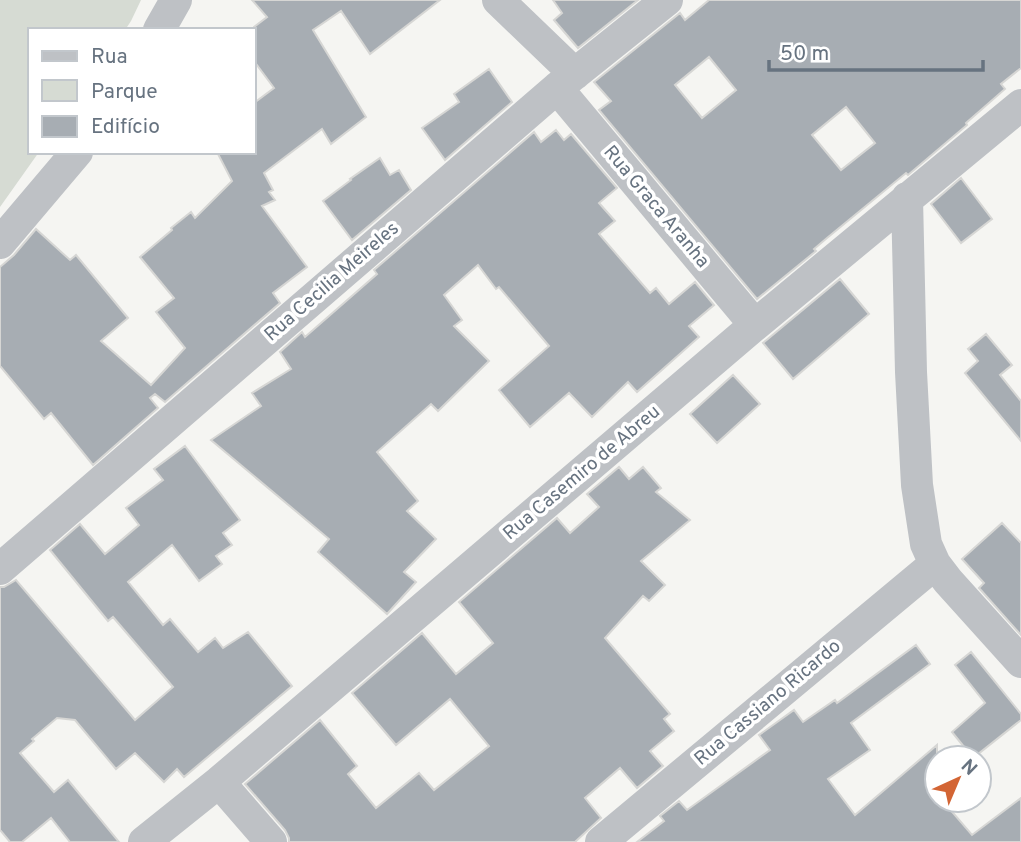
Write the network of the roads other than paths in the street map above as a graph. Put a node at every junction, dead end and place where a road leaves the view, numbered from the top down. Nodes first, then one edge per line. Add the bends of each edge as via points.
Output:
1 (176, 0) edge
2 (498, 0) edge
3 (667, 0) edge
4 (160, 28) edge
5 (566, 81) junction
6 (1021, 105) edge
7 (75, 154) edge
8 (907, 198) junction
9 (0, 243) edge
10 (755, 326) junction
11 (935, 564) junction
12 (0, 569) edge
13 (1021, 662) edge
14 (219, 782) junction
15 (144, 842) edge
16 (271, 842) edge
17 (601, 842) edge

1 - 4 street
2 - 5 street, Rua Graca Aranha
3 - 5 street, Rua Cecilia Meireles
5 - 10 street, Rua Graca Aranha
5 - 12 street, Rua Cecilia Meireles
6 - 8 street, Rua Casemiro de Abreu
7 - 9 street
8 - 10 street, Rua Casemiro de Abreu
8 - 11 street via 918,485 926,544
10 - 14 street, Rua Casemiro de Abreu
11 - 13 street
11 - 17 street, Rua Cassiano Ricardo
14 - 15 street, Rua Casemiro de Abreu
14 - 16 street

